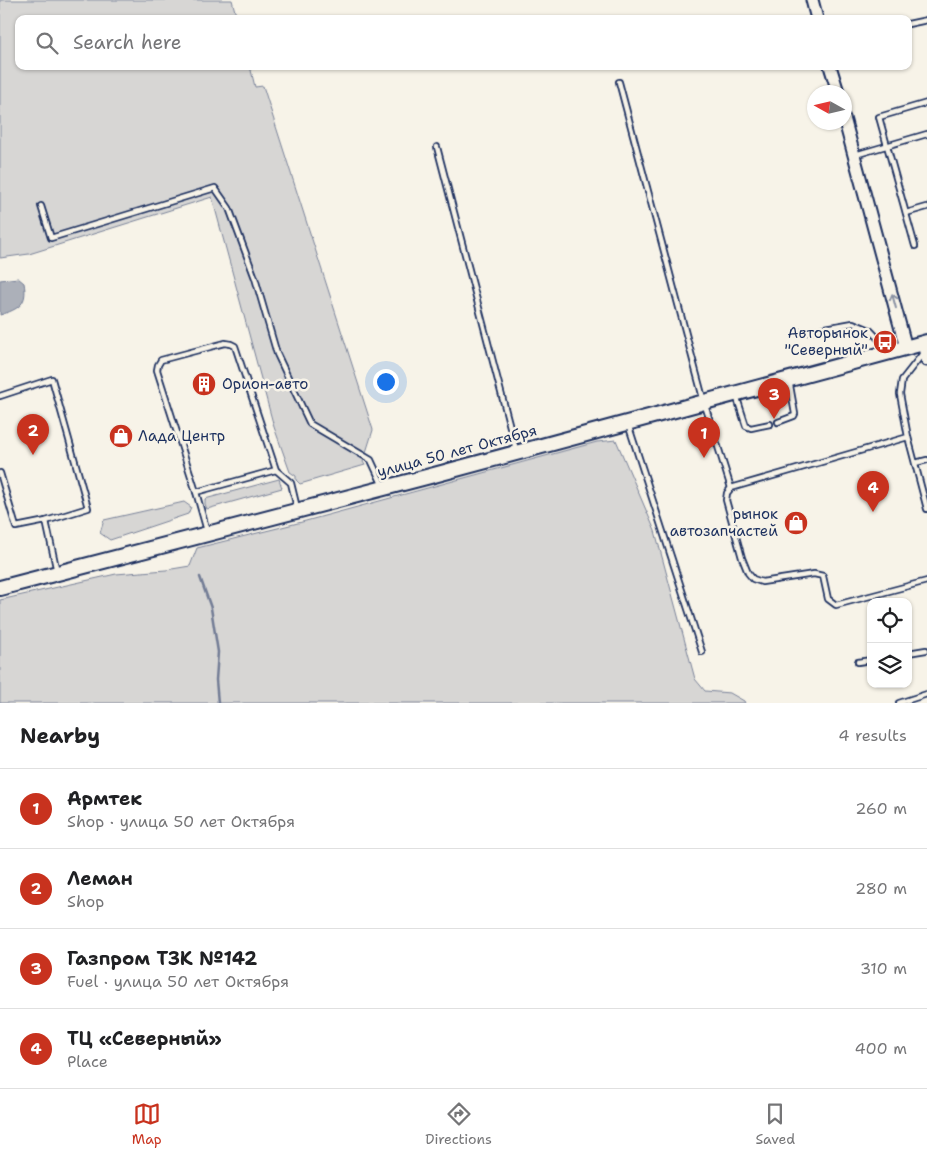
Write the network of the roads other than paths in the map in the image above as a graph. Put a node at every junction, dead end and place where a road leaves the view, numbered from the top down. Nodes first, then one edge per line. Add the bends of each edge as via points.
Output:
1 (812, 0) edge
2 (816, 15) edge
3 (927, 20) edge
4 (912, 23) edge
5 (831, 70) edge
6 (619, 82) dead end
7 (836, 85) edge
8 (927, 103) edge
9 (848, 130) edge
10 (927, 134) edge
11 (886, 146) junction
12 (436, 147) dead end
13 (855, 155) junction
14 (41, 206) dead end
15 (927, 207) edge
16 (906, 213) junction
17 (915, 246) dead end
18 (798, 333) dead end
19 (906, 348) junction
20 (925, 349) edge
21 (892, 352) junction
22 (789, 380) junction
23 (735, 394) junction
24 (0, 396) edge
25 (704, 402) junction
26 (628, 422) junction
27 (778, 422) dead end
28 (770, 424) dead end
29 (908, 437) junction
30 (516, 451) junction
31 (927, 460) edge
32 (914, 463) junction
33 (276, 470) junction
34 (0, 473) edge
35 (384, 488) junction
36 (731, 488) junction
37 (196, 492) junction
38 (296, 504) junction
39 (927, 509) edge
40 (46, 521) junction
41 (208, 533) junction
42 (57, 573) junction
43 (927, 581) edge
44 (0, 588) edge
45 (926, 650) dead end
46 (702, 652) dead end
47 (912, 652) edge
48 (867, 661) edge
49 (858, 662) dead end
50 (927, 694) edge
51 (899, 703) edge

1 - 2 street
3 - 4 lane
5 - 7 street
6 - 25 lane
8 - 11 lane via 878,117
9 - 13 street
10 - 11 lane
11 - 13 lane
11 - 16 lane
12 - 30 lane
19 -> 13 street
14 - 35 lane via 51,238 215,188 229,208 255,278 277,354 310,424 372,460
15 - 16 lane
16 - 17 lane
18 - 21 lane via 853,323 870,330
19 - 20 main road, улица 50 лет Октября
19 - 21 main road, улица 50 лет Октября
20 - 29 lane via 902,380 900,394
21 - 22 main road, улица 50 лет Октября
22 - 23 main road, улица 50 лет Октября
22 - 27 lane via 795,414
23 - 25 main road, улица 50 лет Октября
23 - 28 lane via 746,426
24 - 40 lane via 52,379 88,508
25 - 26 main road, улица 50 лет Октября
25 - 36 lane
26 - 30 main road, улица 50 лет Октября
26 - 46 lane
29 - 32 lane
29 - 36 lane
30 - 35 main road, улица 50 лет Октября
31 - 32 lane
32 - 39 lane
33 - 37 lane
33 - 37 lane via 235,346 225,344 161,360 158,370
33 - 38 lane via 291,483
34 - 40 lane via 16,527
35 - 38 main road, улица 50 лет Октября
36 - 43 lane via 726,500 742,558 754,579 762,582 814,574 823,576 828,599 836,606
37 - 41 lane
38 - 41 main road, улица 50 лет Октября
40 - 42 lane
41 - 42 main road, улица 50 лет Октября
42 - 44 main road, улица 50 лет Октября
45 - 47 lane
48 - 49 lane
50 - 51 lane

